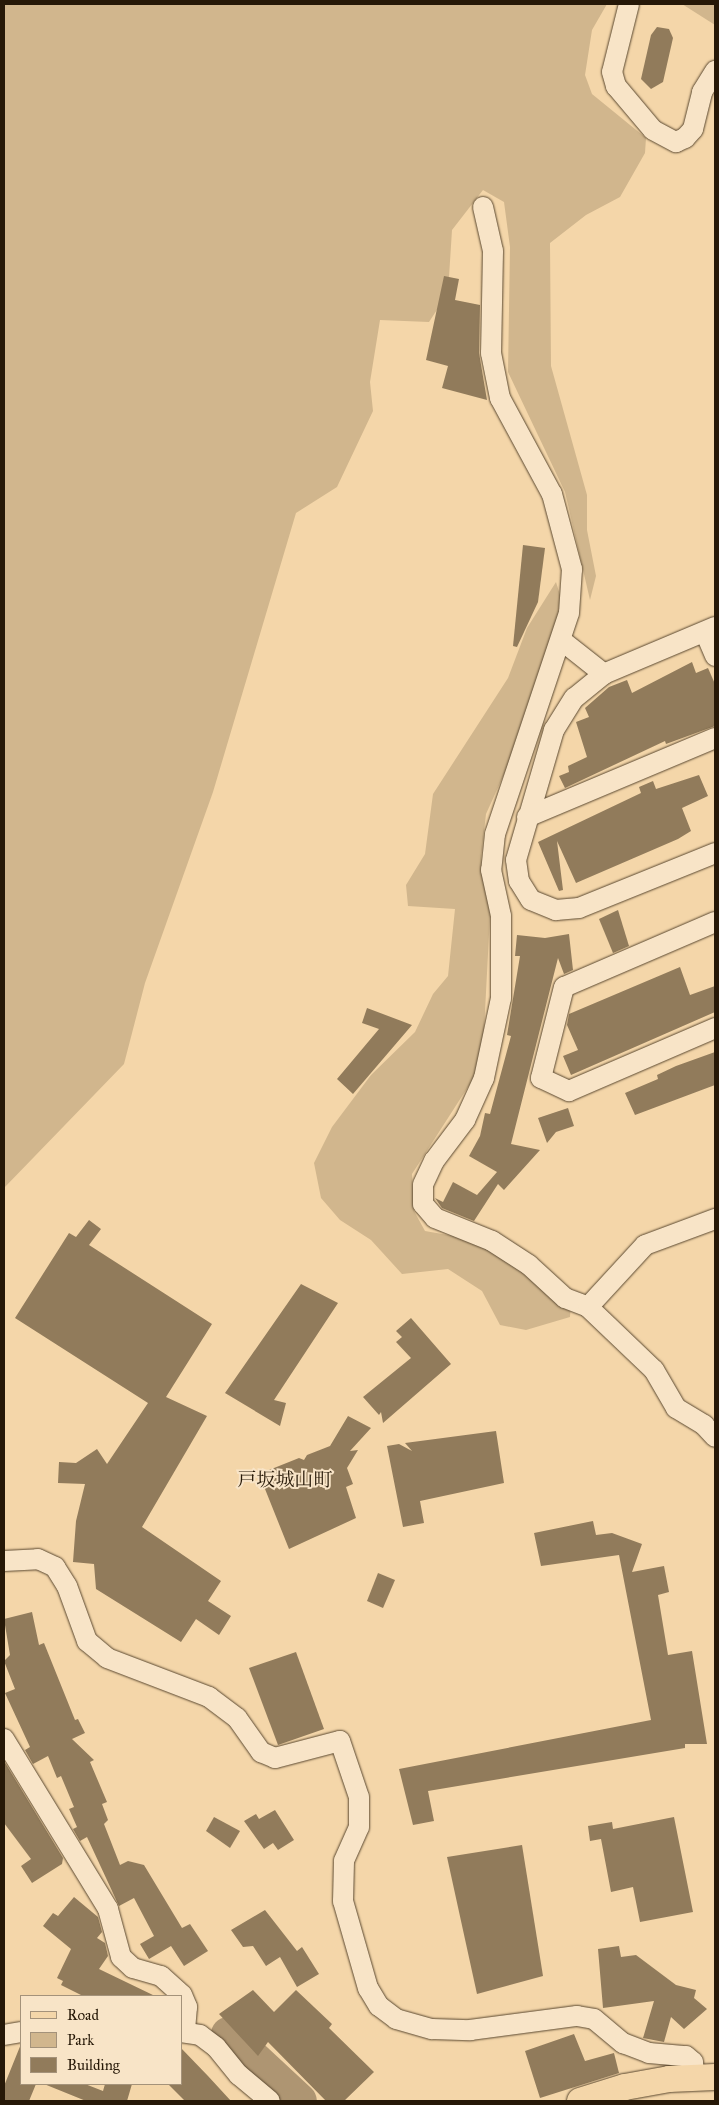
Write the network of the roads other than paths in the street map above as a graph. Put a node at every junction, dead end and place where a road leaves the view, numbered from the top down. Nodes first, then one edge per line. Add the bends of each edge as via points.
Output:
1 (629, 4) edge
2 (715, 71) edge
3 (483, 207) dead end
4 (710, 629) edge
5 (560, 640) junction
6 (715, 656) edge
7 (604, 674) junction
8 (715, 738) edge
9 (527, 817) junction
10 (715, 853) edge
11 (715, 922) edge
12 (715, 1028) edge
13 (715, 1219) edge
14 (588, 1307) junction
15 (715, 1437) edge
16 (4, 1561) edge
17 (4, 1739) edge
18 (20, 2032) edge
19 (183, 2032) edge
20 (4, 2035) edge
21 (705, 2077) edge
22 (270, 2101) edge
23 (580, 2101) edge

1 - 2 street via 612,72 616,86 653,130 676,142 685,138 693,129 702,92
3 - 5 street via 493,251 491,353 500,398 552,494 572,569 569,613
4 - 6 street
4 - 7 street
5 - 7 street
5 - 14 street via 495,834 491,870 501,916 501,998 484,1078 465,1120 434,1161 423,1185 423,1195 424,1204 434,1218 492,1241 529,1265 565,1298
7 - 9 street via 574,698 554,730
8 - 9 street
9 - 10 street via 516,860 519,880 531,900 556,910 578,908
11 - 12 street via 564,986 541,1078 569,1091
13 - 14 street via 645,1245
14 - 15 street via 654,1370 676,1408 704,1425
16 - 21 street via 38,1559 55,1567 67,1586 87,1642 107,1658 209,1697 237,1718 261,1752 275,1758 340,1742 359,1797 359,1827 344,1861 343,1901 368,1988 379,2006 396,2019 432,2029 470,2030 577,2016 594,2019 623,2042 649,2053 686,2056
17 - 19 street via 108,1909 121,1957 132,1968 161,1976 182,1995 187,2007
18 - 20 street
19 - 22 street via 200,2035 216,2047 240,2075
21 - 23 main road via 625,2087

